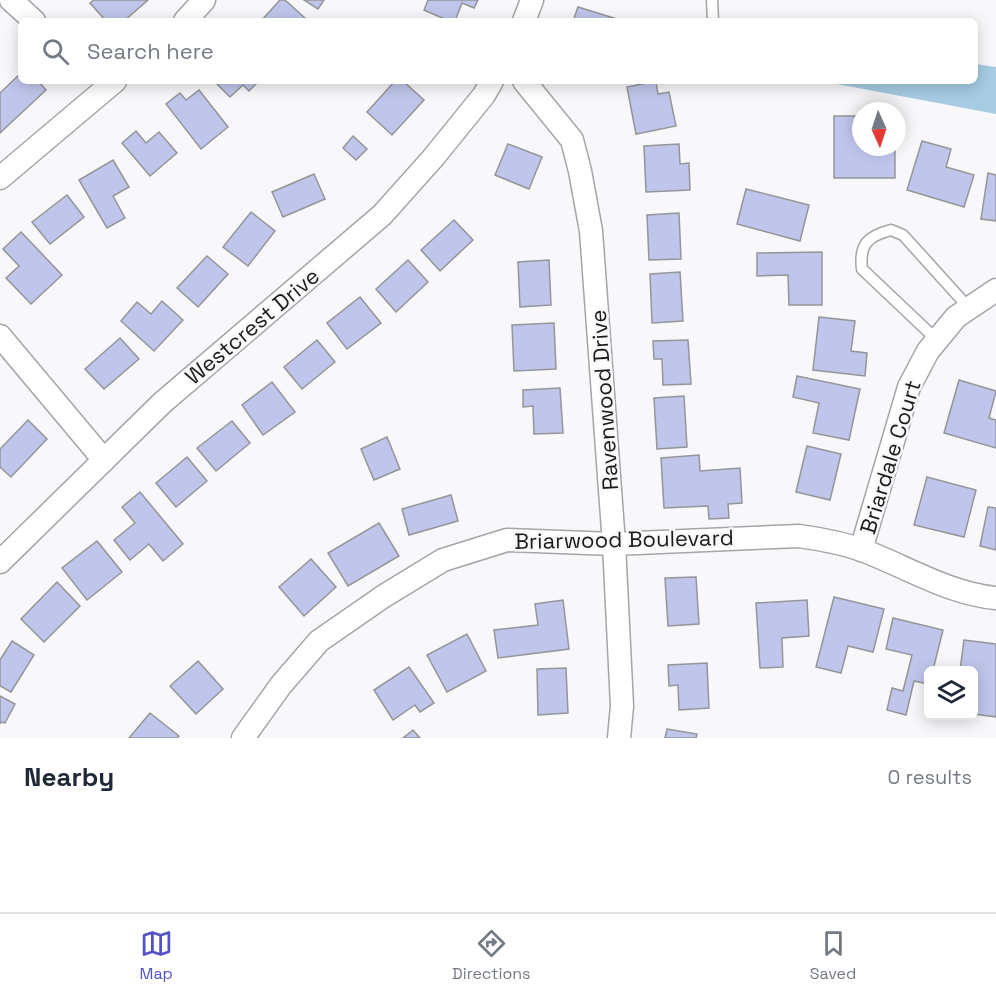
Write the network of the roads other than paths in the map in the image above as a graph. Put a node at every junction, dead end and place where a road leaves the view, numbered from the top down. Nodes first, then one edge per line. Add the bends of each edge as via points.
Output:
1 (11, 0) edge
2 (204, 0) edge
3 (532, 0) edge
4 (712, 0) edge
5 (31, 18) edge
6 (188, 18) edge
7 (525, 18) edge
8 (713, 18) edge
9 (107, 84) edge
10 (490, 84) edge
11 (526, 84) edge
12 (0, 178) edge
13 (996, 290) edge
14 (969, 308) junction
15 (0, 336) edge
16 (937, 340) junction
17 (104, 460) junction
18 (614, 544) junction
19 (861, 550) junction
20 (0, 562) edge
21 (996, 598) edge
22 (243, 738) edge
23 (619, 738) edge

1 - 5 street
2 - 6 street
3 - 7 street
4 - 8 lane
9 - 12 street
10 - 17 street, Westcrest Drive via 382,215 162,403
11 - 18 street, Ravenwood Drive via 572,140 580,171 591,231
13 - 14 street, Briardale Court
14 - 16 street, Briardale Court
14 - 16 lane via 903,236 891,230 879,233 862,247 862,269
15 - 17 street
16 - 19 street, Briardale Court via 909,387
17 - 20 street, Westcrest Drive
18 - 19 street, Briarwood Boulevard via 799,536
18 - 22 street, Briarwood Boulevard via 507,540 443,560 319,642 281,685
18 - 23 street, Ravenwood Drive via 622,706
19 - 21 street, Briarwood Boulevard via 939,583

